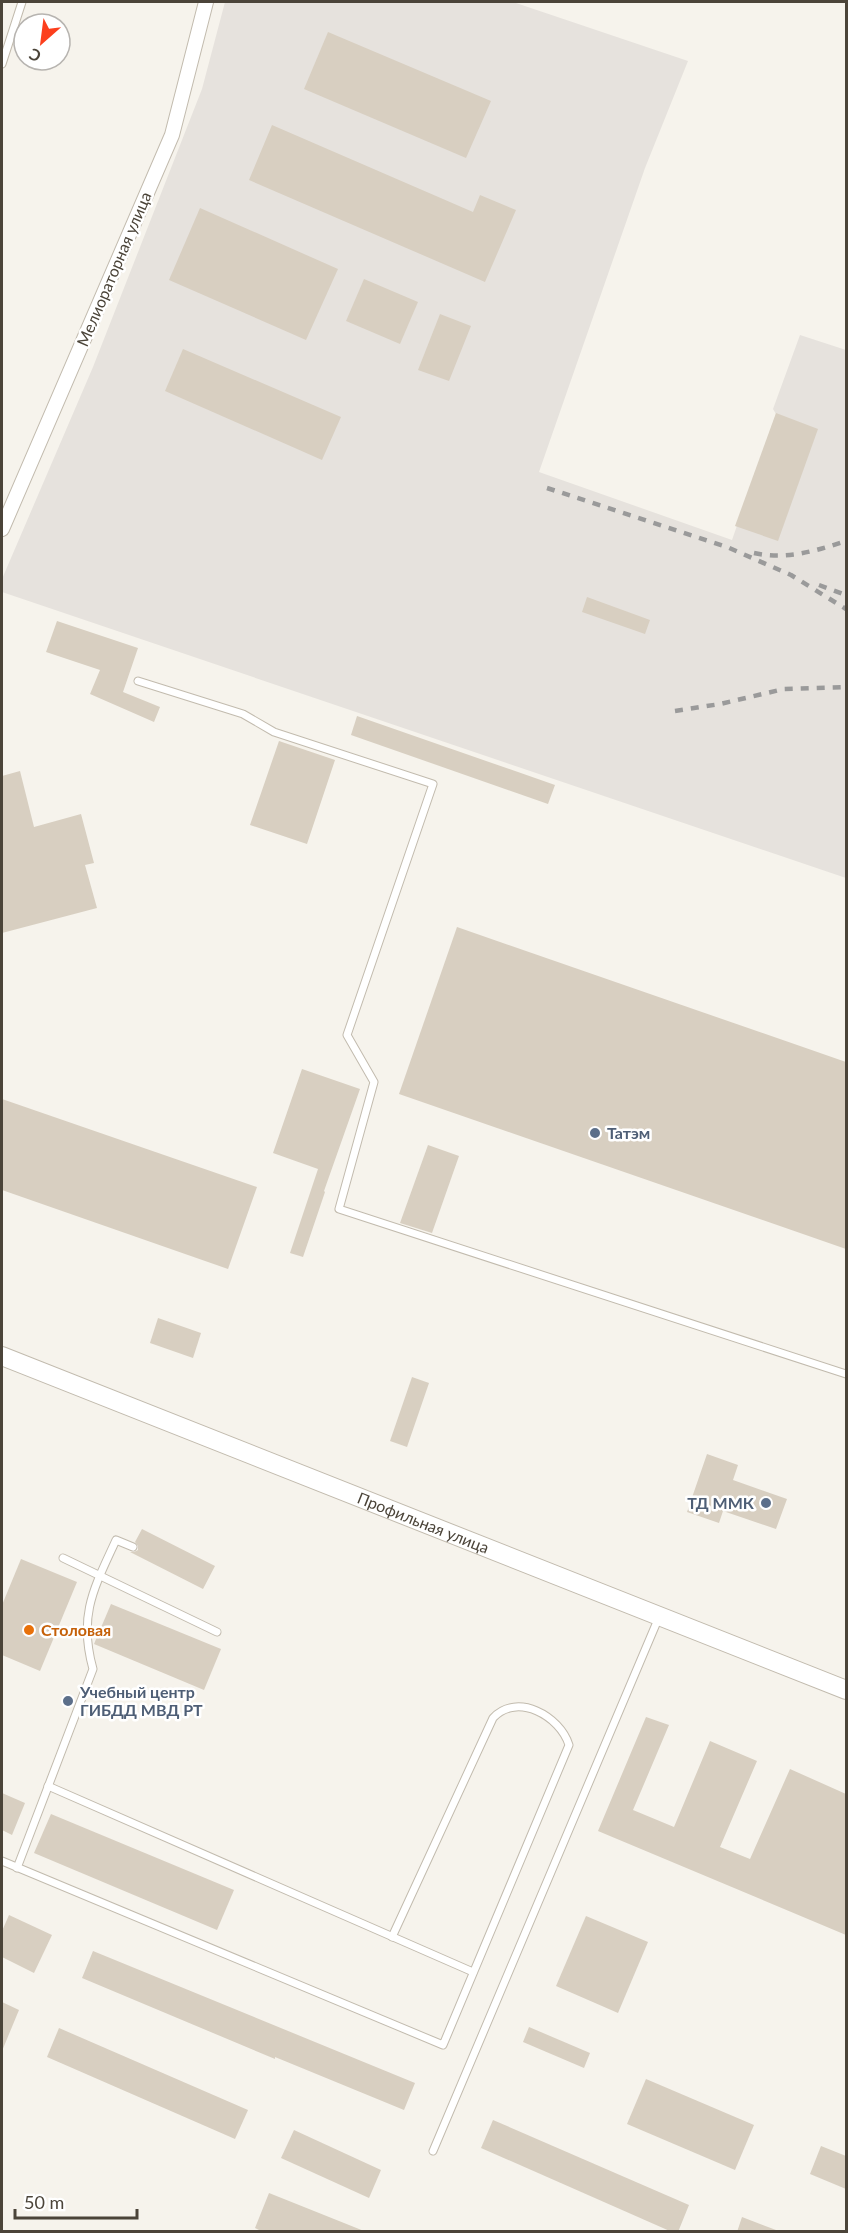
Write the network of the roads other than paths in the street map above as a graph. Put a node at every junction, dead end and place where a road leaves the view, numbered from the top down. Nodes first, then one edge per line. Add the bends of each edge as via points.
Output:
1 (22, 2) edge
2 (206, 2) edge
3 (2, 64) edge
4 (2, 528) edge
5 (138, 681) dead end
6 (2, 1356) edge
7 (846, 1374) edge
8 (133, 1547) dead end
9 (63, 1558) dead end
10 (99, 1577) junction
11 (659, 1617) junction
12 (217, 1632) dead end
13 (846, 1690) edge
14 (48, 1786) junction
15 (2, 1861) edge
16 (17, 1868) junction
17 (392, 1936) junction
18 (472, 1972) junction
19 (433, 2151) dead end

1 - 3 lane
2 - 4 street, Мелиораторная улица via 172,135
5 - 7 lane via 243,714 274,732 433,784 347,1035 374,1082 339,1209
6 - 11 street, Профильная улица
8 - 10 lane via 116,1540
9 - 10 lane
10 - 12 lane
10 - 14 lane via 88,1605 87,1639 93,1669
11 - 13 street, Профильная улица
11 - 19 lane
14 - 16 lane
14 - 17 lane
15 - 16 lane
16 - 18 lane via 443,2045
17 - 18 lane
17 - 18 lane via 493,1718 516,1706 534,1710 560,1727 569,1745

